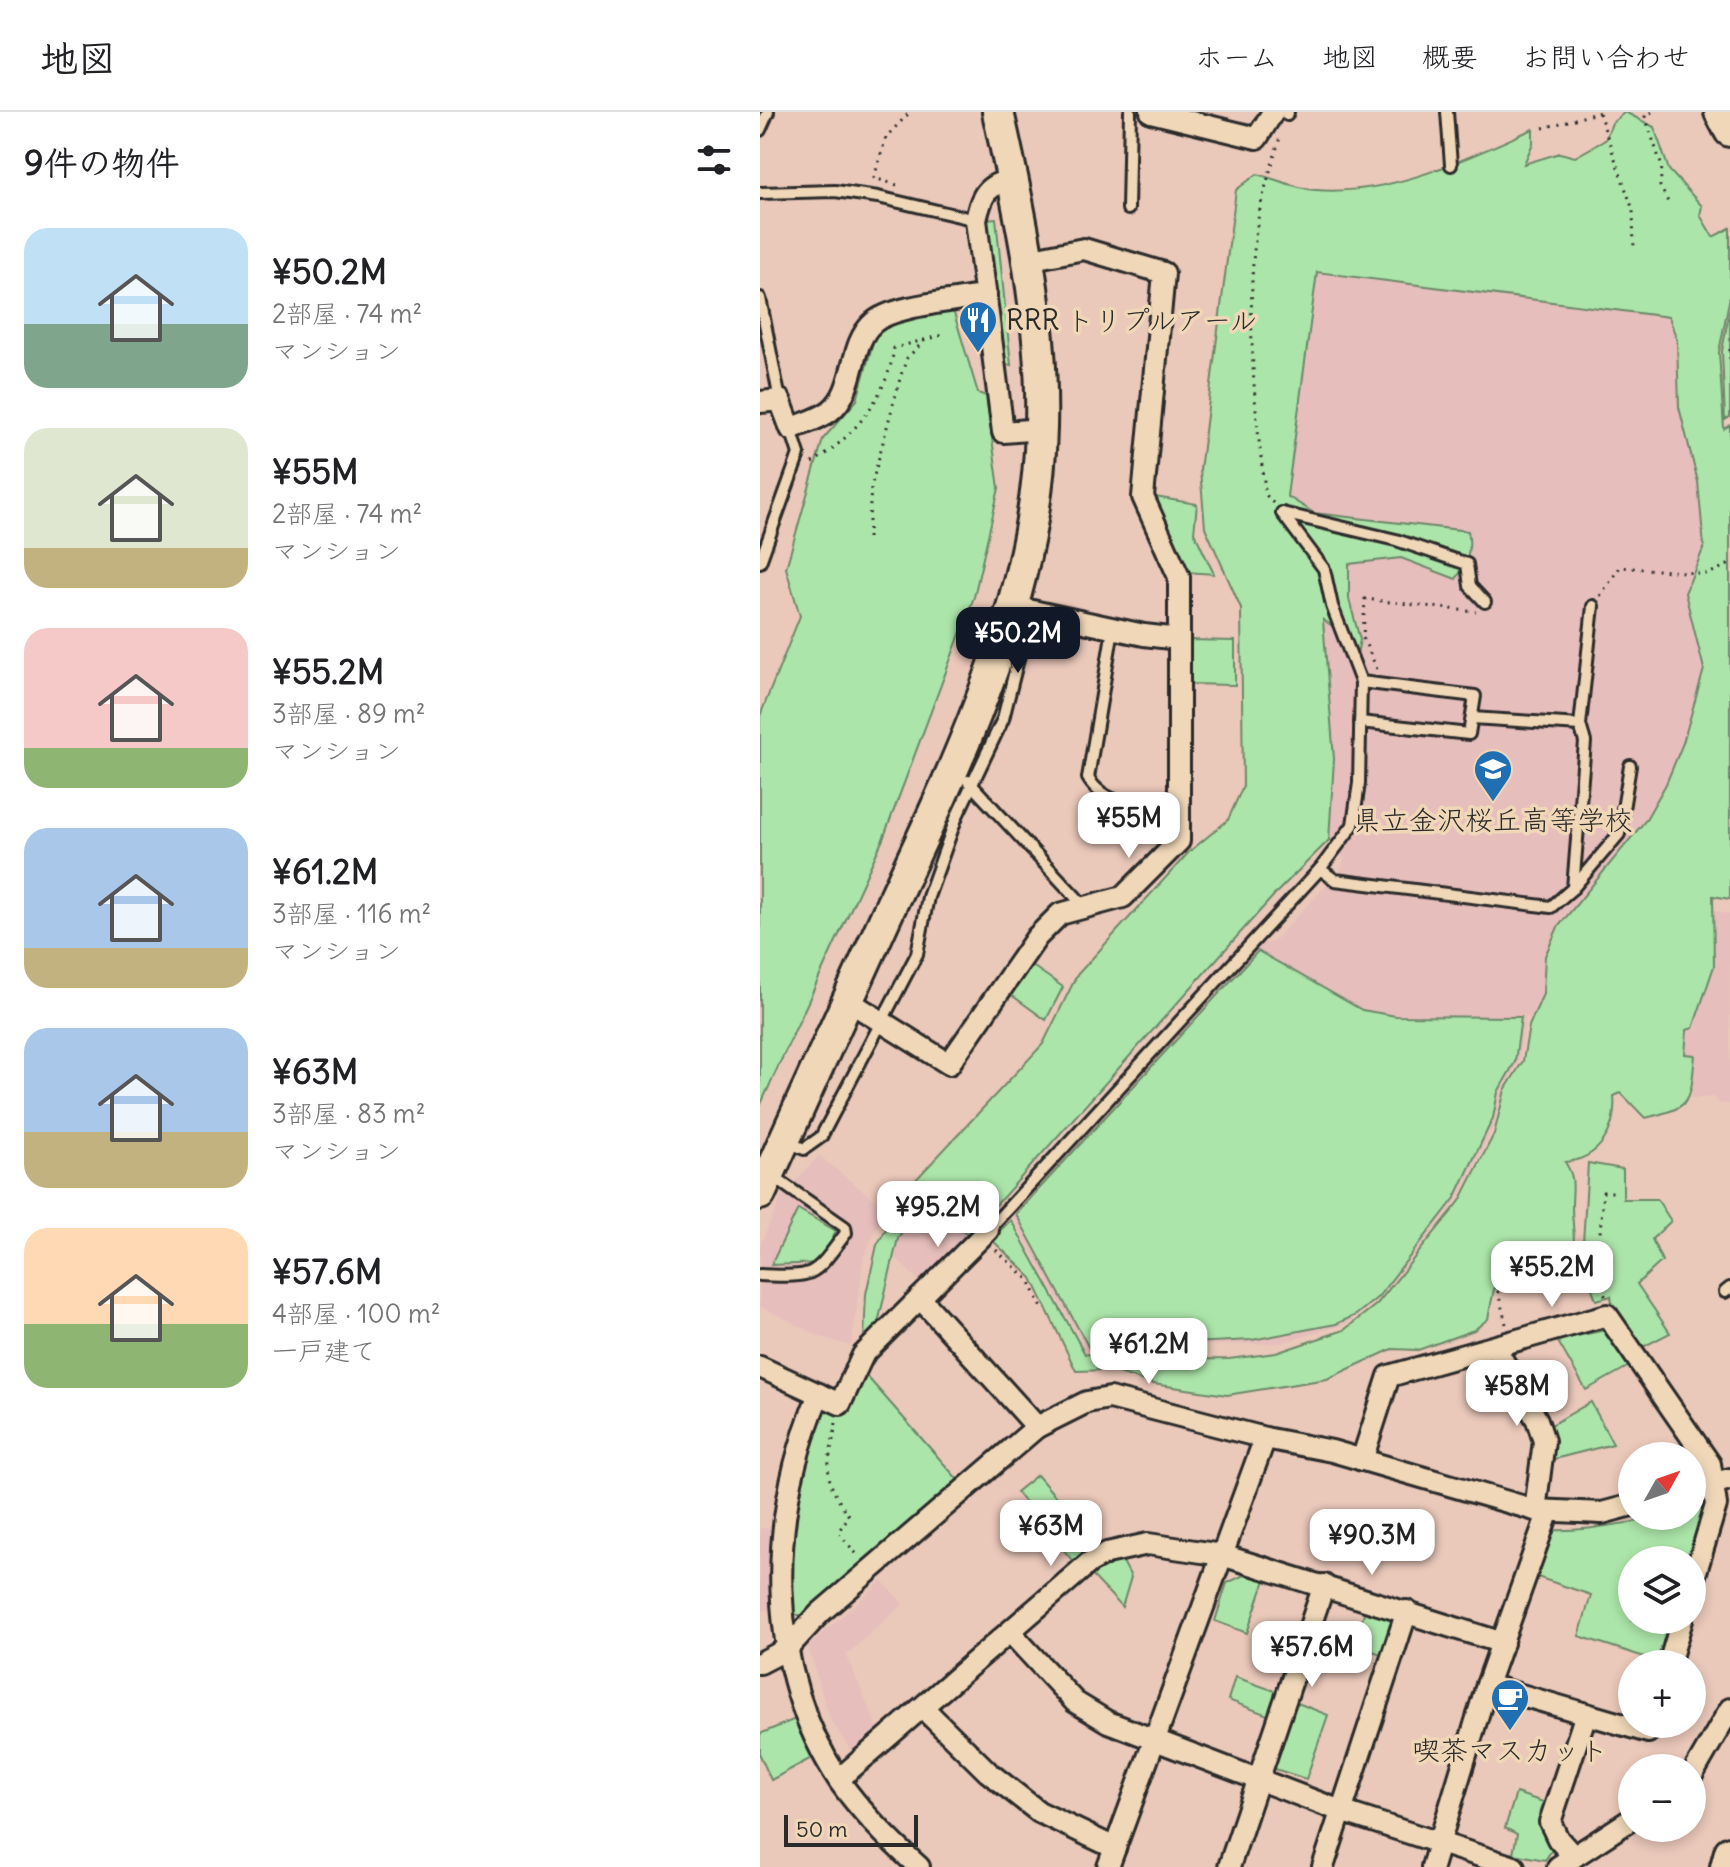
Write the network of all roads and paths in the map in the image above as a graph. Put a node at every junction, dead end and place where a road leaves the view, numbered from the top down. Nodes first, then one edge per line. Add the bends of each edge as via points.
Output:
1 (768, 112) edge
2 (910, 112) edge
3 (998, 112) edge
4 (1130, 112) edge
5 (1151, 112) edge
6 (1447, 112) edge
7 (1599, 112) edge
8 (1652, 112) edge
9 (1720, 112) edge
10 (1283, 113) edge
11 (1543, 128) dead end
12 (760, 130) edge
13 (1730, 131) edge
14 (1449, 159) dead end
15 (1013, 179) junction
16 (902, 187) dead end
17 (760, 193) edge
18 (1668, 202) dead end
19 (1128, 209) dead end
20 (976, 220) junction
21 (1634, 250) dead end
22 (1027, 260) junction
23 (986, 295) junction
24 (760, 298) edge
25 (942, 335) dead end
26 (926, 339) junction
27 (1730, 349) edge
28 (1730, 361) edge
29 (770, 401) edge
30 (791, 429) junction
31 (1041, 429) junction
32 (792, 475) junction
33 (1282, 513) junction
34 (868, 538) dead end
35 (760, 562) edge
36 (1730, 564) edge
37 (1485, 602) joint
38 (1593, 606) joint
39 (1022, 609) junction
40 (1113, 629) junction
41 (1179, 639) junction
42 (1361, 682) junction
43 (1385, 687) junction
44 (1472, 718) junction
45 (1360, 722) junction
46 (1580, 725) junction
47 (1630, 766) dead end
48 (963, 777) junction
49 (1179, 808) junction
50 (1320, 869) junction
51 (917, 883) junction
52 (1573, 888) junction
53 (1085, 907) junction
54 (847, 1000) junction
55 (882, 1023) junction
56 (784, 1140) junction
57 (764, 1184) edge
58 (1616, 1192) dead end
59 (985, 1234) junction
60 (1548, 1272) dead end
61 (760, 1275) edge
62 (920, 1298) junction
63 (1042, 1308) dead end
64 (1607, 1315) junction
65 (1503, 1345) junction
66 (760, 1367) edge
67 (819, 1394) junction
68 (840, 1404) junction
69 (1037, 1427) junction
70 (1265, 1438) junction
71 (1362, 1460) junction
72 (1723, 1480) edge
73 (1618, 1509) edge
74 (1542, 1511) junction
75 (1704, 1546) edge
76 (1222, 1555) junction
77 (866, 1566) dead end
78 (1324, 1585) junction
79 (1407, 1611) junction
80 (1010, 1632) junction
81 (1503, 1643) junction
82 (787, 1649) junction
83 (760, 1663) edge
84 (1487, 1685) junction
85 (923, 1708) junction
86 (1730, 1709) edge
87 (1586, 1714) junction
88 (1618, 1723) edge
89 (1157, 1741) junction
90 (1704, 1754) edge
91 (1258, 1778) junction
92 (839, 1779) junction
93 (1341, 1811) junction
94 (1618, 1828) edge
95 (1440, 1842) junction
96 (1730, 1852) edge
97 (1112, 1857) edge
98 (1566, 1862) edge
99 (919, 1867) edge
100 (1229, 1867) edge
101 (1323, 1867) edge
102 (1432, 1867) edge
103 (1514, 1867) edge
104 (1726, 1867) edge

1 - 12 lane
2 - 16 path via 886,137 874,178
3 - 15 street
4 - 19 lane
5 - 10 street via 1257,138
6 - 14 lane
7 - 11 path
7 - 21 path via 1633,210
8 - 18 path via 1645,116
9 - 13 street
10 - 33 path via 1259,217 1253,279 1261,462 1266,495
15 - 20 street via 993,183 983,192
15 - 22 street
17 - 20 lane via 849,193
20 - 23 street
22 - 31 street
22 - 41 street via 1084,249 1164,273 1143,497 1179,577
23 - 30 street via 875,321 862,335 831,410
23 - 31 street via 1003,432
24 - 29 lane
25 - 26 path
26 - 32 path via 894,348 862,421 832,451
26 - 34 path via 907,358 901,375 871,487
27 - 28 path
29 - 30 street
30 - 32 lane via 799,454
31 - 39 street
32 - 35 lane
33 - 37 lane via 1396,540 1467,564 1470,586
33 - 42 lane via 1324,569
36 - 38 path via 1708,574 1620,567
37 - 43 path via 1478,612 1365,599 1363,638
38 - 46 lane
39 - 40 street
39 - 48 street
40 - 41 street
40 - 49 lane via 1088,778 1126,804
41 - 49 street
42 - 43 lane
42 - 45 lane
43 - 44 lane via 1475,696
44 - 45 lane via 1469,734
44 - 46 lane
45 - 50 lane via 1353,825
46 - 52 lane via 1585,742
47 - 52 lane via 1619,834
48 - 51 street
48 - 53 lane
49 - 53 street via 1179,841 1123,897
50 - 52 lane via 1335,880 1543,908
50 - 59 lane
51 - 54 street
51 - 55 lane via 917,954
53 - 55 street via 1060,914 1037,937 949,1064
54 - 55 street
54 - 56 street
55 - 56 lane via 821,1137 804,1149
56 - 57 street
57 - 61 lane via 845,1227 846,1233 808,1276
58 - 64 path via 1603,1192 1599,1248
59 - 62 street
59 - 63 path via 1029,1280
60 - 65 path via 1498,1292
62 - 68 street via 863,1355
62 - 69 street
64 - 65 street
64 - 72 street
65 - 71 street via 1389,1376
65 - 74 street via 1544,1441
66 - 67 street
67 - 68 street
67 - 82 street via 801,1439 782,1527
68 - 77 path via 827,1477 849,1516 838,1532
69 - 70 street via 1087,1402 1110,1398
69 - 82 street via 820,1613
70 - 71 street
70 - 76 street
71 - 74 street
72 - 75 street
73 - 74 street
74 - 81 street
76 - 78 street
76 - 80 street via 1148,1544 1107,1553
76 - 89 street
78 - 79 street
78 - 91 street
79 - 81 street
79 - 93 street
80 - 85 street
80 - 89 street via 1075,1702
81 - 84 street
82 - 83 street
82 - 92 street via 810,1723
84 - 87 street
84 - 95 street
85 - 92 street
85 - 97 street via 988,1772 1039,1812
86 - 90 street
87 - 88 street
87 - 98 street via 1550,1822
89 - 91 street
89 - 97 street
91 - 93 street
91 - 100 street
92 - 99 street
93 - 95 street
93 - 101 street
94 - 98 street
95 - 102 street
95 - 103 street
96 - 104 street

